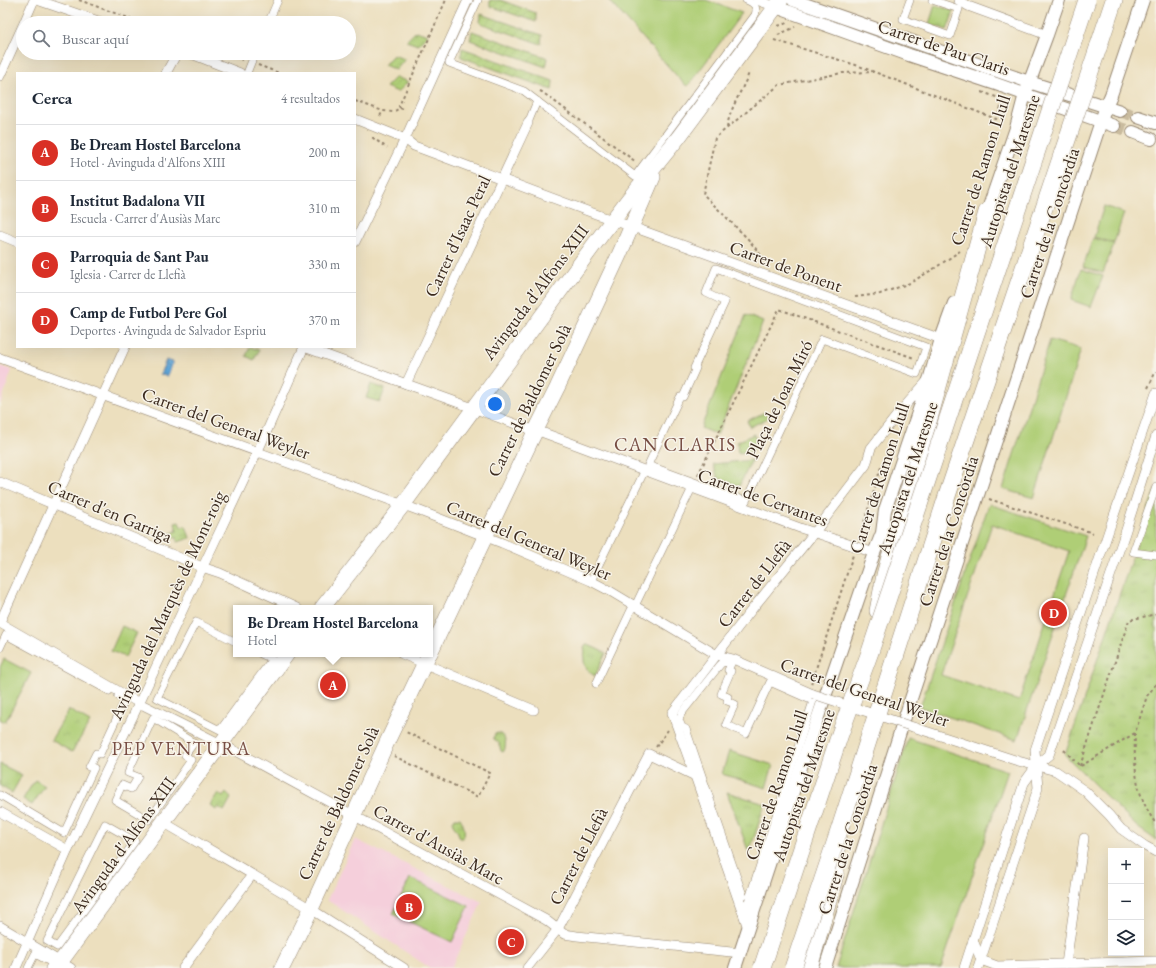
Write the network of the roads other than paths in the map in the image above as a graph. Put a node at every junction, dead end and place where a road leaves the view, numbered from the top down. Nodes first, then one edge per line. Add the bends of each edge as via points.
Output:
1 (34, 0) edge
2 (37, 0) edge
3 (278, 0) edge
4 (468, 0) edge
5 (478, 0) edge
6 (746, 0) edge
7 (757, 0) edge
8 (793, 0) edge
9 (910, 0) edge
10 (932, 0) edge
11 (958, 0) edge
12 (1059, 0) edge
13 (1087, 0) edge
14 (1114, 0) edge
15 (1143, 0) edge
16 (778, 3) edge
17 (27, 16) edge
18 (84, 16) edge
19 (271, 16) edge
20 (1047, 35) junction
21 (16, 40) edge
22 (173, 60) edge
23 (207, 60) edge
24 (252, 60) edge
25 (167, 72) edge
26 (237, 72) edge
27 (247, 72) edge
28 (0, 76) edge
29 (1029, 82) junction
30 (1025, 94) junction
31 (537, 101) junction
32 (1106, 106) junction
33 (1120, 111) tunnel mouth
34 (1138, 117) tunnel mouth
35 (356, 119) edge
36 (1102, 121) junction
37 (528, 123) joint
38 (1156, 123) edge
39 (1114, 126) tunnel mouth
40 (1133, 132) tunnel mouth
41 (405, 139) junction
42 (1151, 139) dead end
43 (502, 179) junction
44 (987, 212) junction
45 (621, 223) junction
46 (0, 236) edge
47 (356, 240) edge
48 (16, 242) edge
49 (941, 339) junction
50 (125, 348) edge
51 (304, 348) edge
52 (307, 348) edge
53 (0, 358) edge
54 (930, 377) junction
55 (406, 384) junction
56 (1156, 393) edge
57 (103, 396) junction
58 (473, 408) junction
59 (535, 430) junction
60 (1156, 436) edge
61 (257, 451) junction
62 (645, 470) junction
63 (0, 482) edge
64 (693, 485) junction
65 (1156, 487) edge
66 (53, 504) junction
67 (402, 505) junction
68 (814, 533) junction
69 (485, 537) junction
70 (874, 553) junction
71 (1156, 555) edge
72 (202, 567) junction
73 (591, 581) junction
74 (290, 605) edge
75 (324, 605) edge
76 (635, 606) junction
77 (0, 622) edge
78 (233, 640) edge
79 (433, 646) edge
80 (0, 648) edge
81 (870, 652) junction
82 (717, 655) junction
83 (268, 657) edge
84 (285, 657) edge
85 (428, 657) edge
86 (596, 684) dead end
87 (139, 702) junction
88 (534, 710) dead end
89 (221, 743) junction
90 (1037, 765) junction
91 (695, 776) junction
92 (0, 795) edge
93 (116, 800) joint
94 (0, 812) edge
95 (354, 815) junction
96 (164, 822) junction
97 (839, 831) junction
98 (1084, 838) dead end
99 (135, 841) joint
100 (68, 850) junction
101 (1156, 852) edge
102 (252, 875) junction
103 (740, 898) joint
104 (311, 908) junction
105 (0, 926) edge
106 (748, 928) junction
107 (558, 930) junction
108 (973, 940) junction
109 (27, 942) junction
110 (740, 953) junction
111 (1156, 961) edge
112 (979, 964) edge
113 (1066, 964) junction
114 (1119, 965) edge
115 (59, 966) edge
116 (16, 968) edge
117 (28, 968) edge
118 (183, 968) edge
119 (282, 968) edge
120 (404, 968) edge
121 (527, 968) edge
122 (735, 968) edge
123 (762, 968) edge
124 (793, 968) edge
125 (809, 968) edge
126 (825, 968) edge
127 (964, 968) edge

1 - 17 street
2 - 18 street
3 - 19 street
4 - 41 street
5 - 31 street via 449,62 524,91
6 - 31 street via 756,7 756,15 635,176
7 - 16 street
8 - 29 street, Carrer de Pau Claris
9 - 10 street via 903,19 950,36 959,9
11 - 20 street
12 - 20 street, Carrer de Ramon Llull
13 - 81 highway, Autopista del Maresme, bridge
14 - 97 highway, bridge via 948,493
15 - 32 street, Carrer de la Concòrdia
16 - 30 street, Carrer de Pau Claris via 909,55
16 - 45 main road, Avinguda d'Alfons XIII via 659,163 627,201
20 - 29 street, Carrer de Ramon Llull
21 - 28 street
22 - 25 street
23 - 26 street
24 - 27 street
29 - 30 street, Carrer de Ramon Llull
29 - 32 street, Carrer de Pau Claris
30 - 36 street, Carrer de Pau Claris
30 - 44 street, Carrer de Ramon Llull
31 - 37 street, Carrer d'Isaac Peral
32 - 33 street, Carrer de Pau Claris
32 - 36 street, Carrer de la Concòrdia
34 - 38 street
35 - 41 street, Carrer de Ponent
36 - 39 street, Carrer de Pau Claris
36 - 126 street, Carrer de la Concòrdia
37 - 43 street, Carrer d'Isaac Peral
40 - 42 street
41 - 43 street, Carrer de Ponent via 414,146
41 - 47 street
43 - 45 street, Carrer de Ponent
43 - 55 street, Carrer d'Isaac Peral
44 - 49 street, Carrer de Ramon Llull
44 - 81 highway, bridge via 885,575
45 - 49 street, Carrer de Ponent
45 - 58 main road, Avinguda d'Alfons XIII
45 - 59 main road, Carrer de Baldomer Solà via 624,242
46 - 48 street
49 - 54 street, Carrer de Ramon Llull
50 - 57 street
51 - 61 street, Avinguda del Marquès de Mont-roig
52 - 55 street, Carrer de Cervantes
53 - 57 street, Carrer del General Weyler
54 - 68 street, Carrer de Llefià via 871,448 866,464
54 - 70 street, Carrer de Ramon Llull via 885,510 882,533
55 - 58 street, Carrer de Cervantes
56 - 90 street via 1036,750
57 - 61 street, Carrer del General Weyler
57 - 66 street
58 - 59 street, Carrer de Cervantes
58 - 67 main road, Avinguda d'Alfons XIII
59 - 62 street, Carrer de Cervantes
59 - 69 main road, Carrer de Baldomer Solà
60 - 90 street via 1049,755
61 - 67 street, Carrer del General Weyler
61 - 72 street, Avinguda del Marquès de Mont-roig
62 - 64 street, Carrer de Cervantes
62 - 73 street
63 - 66 street, Carrer d'en Garriga
64 - 64 street, Plaça de Joan Miró via 746,501 822,340 917,374 926,347 716,268 706,293 725,302 696,368 648,464
64 - 68 street, Carrer de Cervantes
64 - 76 street
65 - 71 street via 1133,552
66 - 72 street, Carrer d'en Garriga
66 - 77 street
67 - 69 street, Carrer del General Weyler
67 - 75 main road, Avinguda d'Alfons XIII
68 - 70 street, Carrer de Cervantes
68 - 82 street, Carrer de Llefià
69 - 73 street, Carrer del General Weyler
69 - 79 main road, Carrer de Baldomer Solà
70 - 106 street, Carrer de Ramon Llull
72 - 74 street, Carrer d'en Garriga
72 - 87 street, Avinguda del Marquès de Mont-roig
73 - 76 street, Carrer del General Weyler
76 - 82 street, Carrer del General Weyler
76 - 86 street
77 - 87 street, Carrer d'Ausiàs Marc
78 - 83 street via 196,622 157,698 220,730 272,659
80 - 92 street via 6,635 126,700 100,754 96,753 89,767 94,768 64,834
81 - 123 highway, Autopista del Maresme, bridge
82 - 90 street, Carrer del General Weyler, bridge via 733,659 813,694
82 - 91 street, Carrer de Llefià via 672,713
84 - 89 main road, Avinguda d'Alfons XIII
85 - 88 street
85 - 95 main road, Carrer de Baldomer Solà
87 - 89 street, Carrer d'Ausiàs Marc
87 - 100 street, Avinguda del Marquès de Mont-roig
89 - 95 street, Carrer d'Ausiàs Marc
89 - 96 main road, Avinguda d'Alfons XIII
90 - 101 street, Carrer del General Weyler via 1056,771 1085,790 1121,829
90 - 108 street via 1024,783
90 - 112 street via 1038,788
91 - 106 street
91 - 107 street, Carrer de Llefià via 649,754
93 - 93 street via 122,785 131,789 138,777 128,773 153,718 194,743 185,755 191,760 149,820
94 - 100 street
95 - 104 main road, Carrer de Baldomer Solà
95 - 107 street, Carrer d'Ausiàs Marc via 546,920
96 - 102 street
96 - 115 main road, Avinguda d'Alfons XIII
97 - 124 highway, bridge
97 - 125 highway, bridge via 835,874
98 - 113 street
99 - 99 street via 106,824 47,941 57,947
100 - 109 street, Avinguda del Marquès de Mont-roig
102 - 104 street
102 - 118 street
103 - 103 street via 743,895 686,728 682,727 679,720 720,665 727,662 731,664 728,670 731,671 721,694 728,697 727,701 735,704 726,724 746,734 770,682 813,702 745,911
104 - 119 main road, Carrer de Baldomer Solà
104 - 120 street
105 - 109 street
106 - 110 street, Carrer de Ramon Llull
107 - 110 street, Carrer d'Ausiàs Marc via 564,934 577,936
107 - 121 street, Carrer de Llefià
108 - 112 street
108 - 127 street
109 - 115 street
109 - 116 street, Avinguda del Marquès de Mont-roig
110 - 122 street, Carrer de Ramon Llull
111 - 114 street
112 - 113 street
113 - 114 street
115 - 117 street via 35,954

